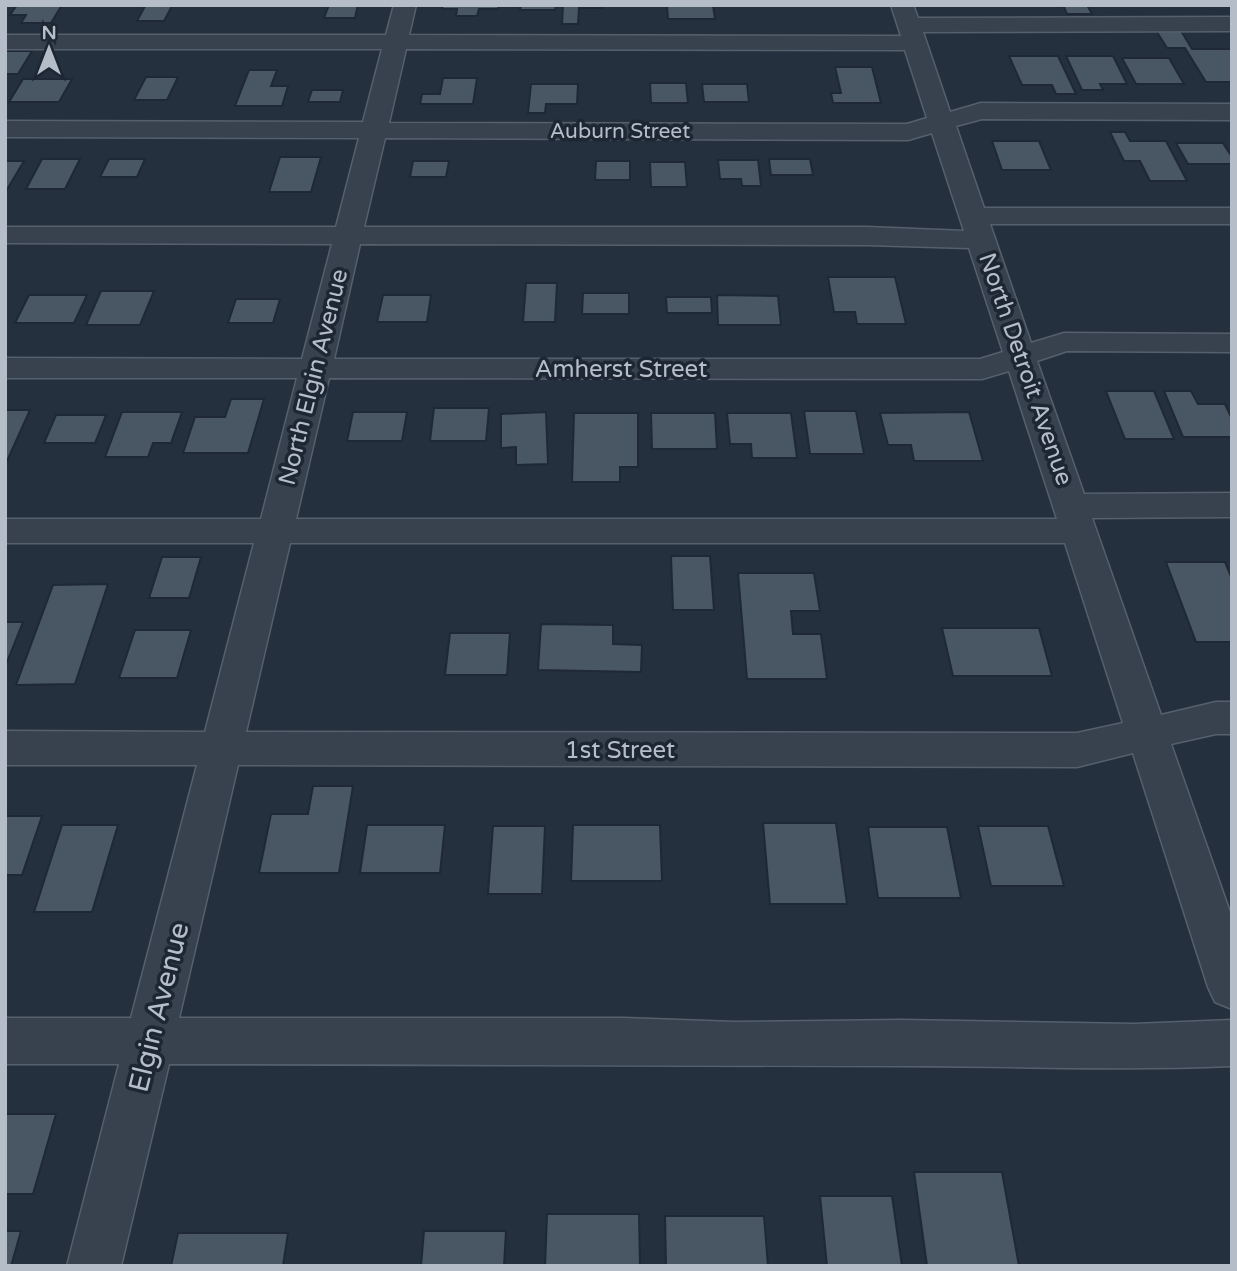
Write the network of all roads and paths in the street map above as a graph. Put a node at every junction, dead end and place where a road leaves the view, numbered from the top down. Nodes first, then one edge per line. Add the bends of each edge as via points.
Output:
1 (405, 5) edge
2 (1232, 24) edge
3 (909, 25) edge
4 (5, 42) edge
5 (396, 44) junction
6 (1232, 111) edge
7 (942, 122) junction
8 (5, 129) edge
9 (374, 130) junction
10 (1232, 216) edge
11 (978, 228) junction
12 (5, 235) edge
13 (348, 237) junction
14 (1232, 343) edge
15 (1022, 356) junction
16 (5, 368) edge
17 (315, 368) junction
18 (1232, 505) edge
19 (1076, 518) junction
20 (5, 531) edge
21 (275, 531) junction
22 (1232, 718) edge
23 (1148, 734) junction
24 (5, 748) edge
25 (222, 749) junction
26 (1232, 987) edge
27 (150, 1040) junction
28 (5, 1041) edge
29 (1232, 1043) edge
30 (94, 1266) edge

1 - 5 street, North Elgin Avenue
2 - 3 street
3 - 5 street
3 - 7 street, North Detroit Avenue
4 - 5 street
5 - 9 street, North Elgin Avenue
6 - 7 street, Auburn Street via 981,111
7 - 9 street, Auburn Street via 908,132
7 - 11 street, North Detroit Avenue
8 - 9 street, Auburn Street
9 - 13 street, North Elgin Avenue
10 - 11 street
11 - 13 street via 867,236
11 - 15 street, North Detroit Avenue
12 - 13 street
13 - 17 street, North Elgin Avenue
14 - 15 street, Amherst Street via 1064,342
15 - 17 street, Amherst Street via 982,369
15 - 19 street, North Detroit Avenue
16 - 17 street, Amherst Street
17 - 21 street, North Elgin Avenue
18 - 19 street
19 - 21 street
19 - 23 street, North Detroit Avenue
20 - 21 street
21 - 25 street, North Elgin Avenue
22 - 23 street, 1st Street
23 - 25 street, 1st Street via 1077,750
23 - 26 street, North Detroit Avenue
24 - 25 street, 1st Street
25 - 27 street, Elgin Avenue
27 - 28 street
27 - 29 street via 1134,1047
27 - 30 street, Elgin Avenue

